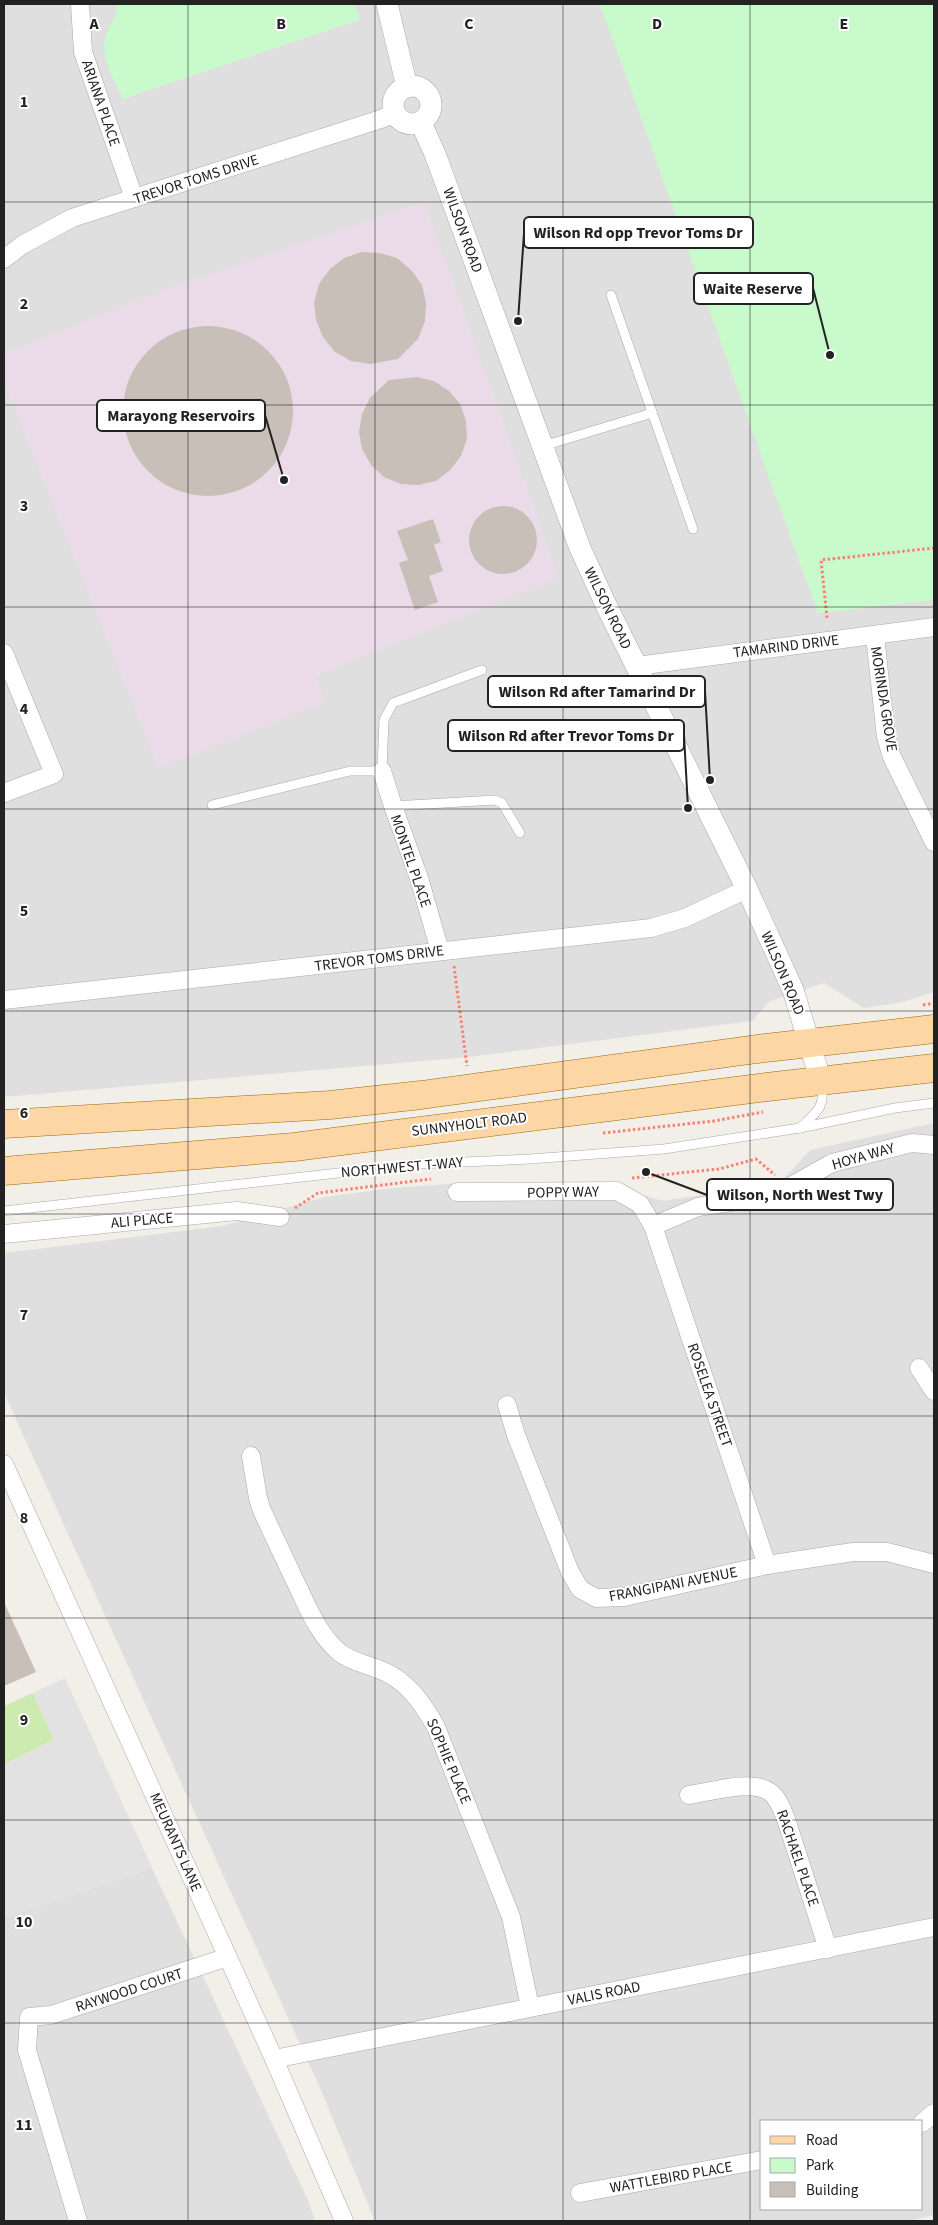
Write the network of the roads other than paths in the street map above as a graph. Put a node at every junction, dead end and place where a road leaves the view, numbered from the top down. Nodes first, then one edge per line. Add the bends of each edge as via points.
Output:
1 (80, 4) edge
2 (387, 4) edge
3 (407, 87) junction
4 (395, 113) junction
5 (421, 123) junction
6 (134, 198) junction
7 (4, 259) edge
8 (611, 295) dead end
9 (652, 413) junction
10 (543, 446) junction
11 (693, 529) dead end
12 (934, 627) edge
13 (874, 636) junction
14 (4, 653) edge
15 (637, 666) junction
16 (482, 670) dead end
17 (382, 771) junction
18 (4, 793) edge
19 (212, 805) dead end
20 (393, 806) junction
21 (520, 833) dead end
22 (934, 842) edge
23 (747, 888) junction
24 (446, 950) junction
25 (4, 1000) edge
26 (934, 1029) edge
27 (810, 1043) junction
28 (934, 1068) edge
29 (821, 1081) junction
30 (934, 1103) edge
31 (4, 1124) edge
32 (800, 1128) junction
33 (934, 1144) edge
34 (4, 1171) edge
35 (457, 1192) dead end
36 (4, 1211) edge
37 (280, 1217) dead end
38 (654, 1226) junction
39 (4, 1234) edge
40 (919, 1368) dead end
41 (934, 1391) edge
42 (507, 1405) dead end
43 (252, 1456) dead end
44 (4, 1464) edge
45 (767, 1564) junction
46 (934, 1564) edge
47 (689, 1795) dead end
48 (933, 1931) edge
49 (828, 1949) junction
50 (228, 1957) junction
51 (530, 2007) junction
52 (274, 2059) junction
53 (934, 2112) edge
54 (923, 2122) edge
55 (760, 2160) edge
56 (580, 2193) dead end
57 (78, 2221) edge
58 (344, 2221) edge

1 - 6 street, ARIANA PLACE via 83,52
2 - 3 street
3 - 4 street via 395,96
3 - 5 street via 422,88 431,100 432,108
4 - 5 street via 407,124
4 - 6 street, TREVOR TOMS DRIVE
5 - 10 street, WILSON ROAD
6 - 7 street, TREVOR TOMS DRIVE via 72,218 22,245
8 - 9 lane
9 - 10 lane
9 - 11 lane
10 - 15 street, WILSON ROAD via 580,548
12 - 13 street, TAMARIND DRIVE
13 - 15 street, TAMARIND DRIVE
13 - 22 street, MORINDA GROVE via 886,737 892,758
14 - 18 street via 54,774
15 - 23 street, WILSON ROAD
16 - 17 lane via 393,703 384,720
17 - 19 lane via 350,771
17 - 20 street, MONTEL PLACE
20 - 21 lane via 495,800 502,803
20 - 24 street, MONTEL PLACE
23 - 24 street, TREVOR TOMS DRIVE via 685,918 651,928
23 - 27 street, WILSON ROAD via 793,990
24 - 25 street, TREVOR TOMS DRIVE
26 - 27 main road
27 - 29 street, WILSON ROAD
27 - 31 main road via 330,1105
28 - 29 main road, SUNNYHOLT ROAD
29 - 32 lane via 822,1105
29 - 34 main road, SUNNYHOLT ROAD via 294,1147
30 - 32 lane, NORTHWEST T-WAY
32 - 36 lane, NORTHWEST T-WAY via 664,1149 417,1164
33 - 38 street, HOYA WAY via 912,1143 832,1163 775,1195 698,1207
35 - 38 street, POPPY WAY via 617,1191 640,1204
37 - 39 street, ALI PLACE via 237,1211
38 - 45 street, ROSELEA STREET
40 - 41 street
42 - 45 street, FRANGIPANI AVENUE via 570,1572 580,1589 596,1598 624,1596
43 - 51 street, SOPHIE PLACE via 261,1508 322,1635 341,1654 380,1670 412,1691 436,1727 511,1917
44 - 50 street, MEURANTS LANE
45 - 46 street, FRANGIPANI AVENUE via 853,1552 887,1552
47 - 49 street, RACHAEL PLACE via 756,1786 770,1792 780,1804 786,1820
48 - 49 street, VALIS ROAD
49 - 51 street, VALIS ROAD
50 - 52 street, MEURANTS LANE
50 - 57 street, RAYWOOD COURT via 51,2015 29,2018 27,2050
51 - 52 street, VALIS ROAD
52 - 58 street, MEURANTS LANE
53 - 54 street
55 - 56 street, WATTLEBIRD PLACE

